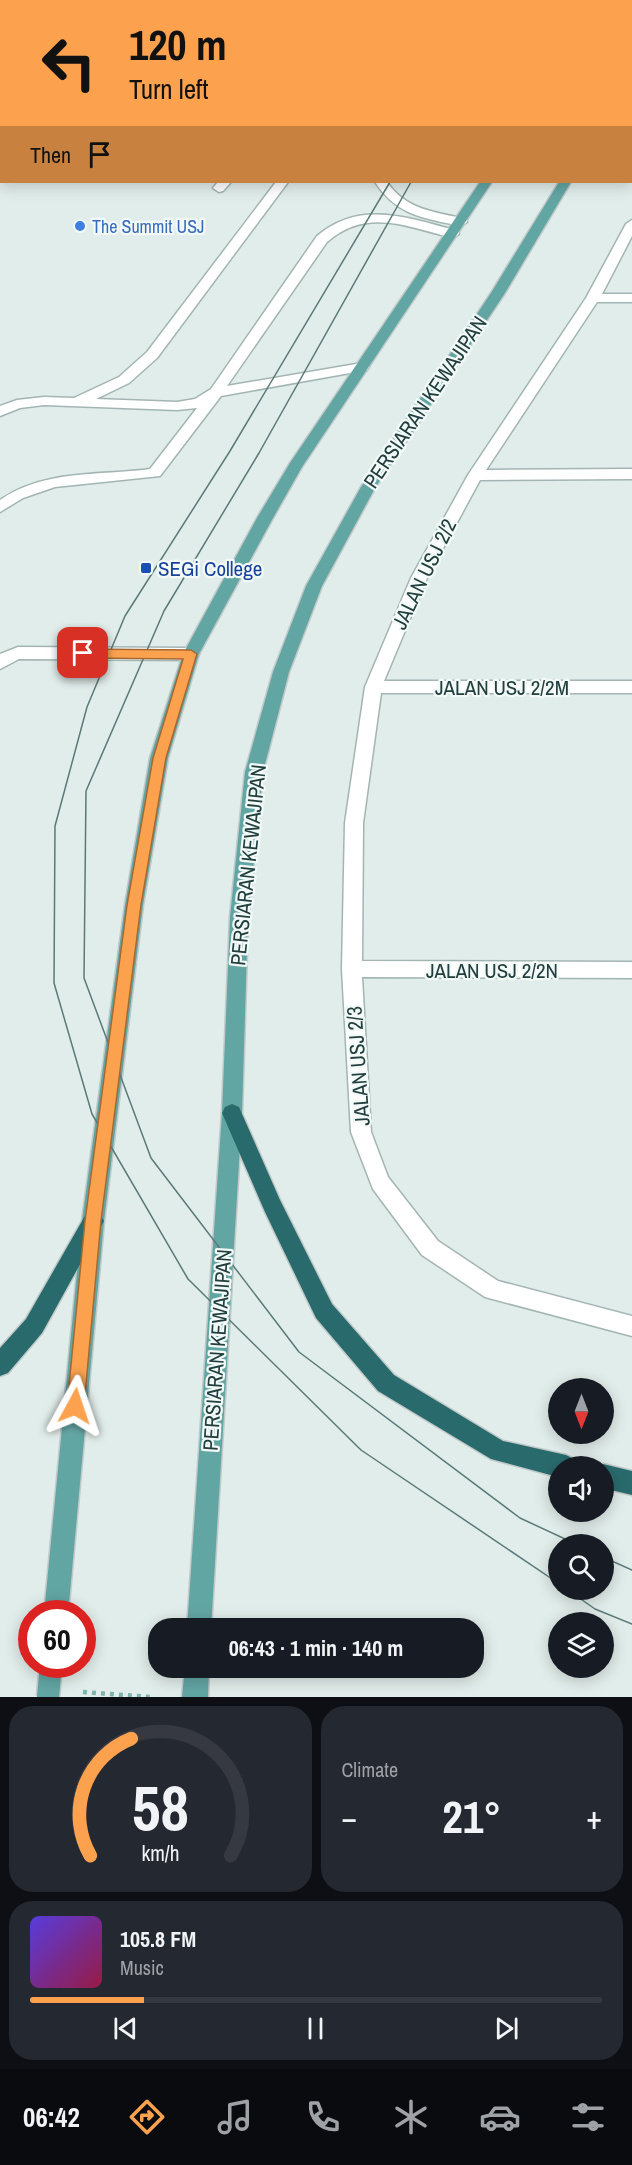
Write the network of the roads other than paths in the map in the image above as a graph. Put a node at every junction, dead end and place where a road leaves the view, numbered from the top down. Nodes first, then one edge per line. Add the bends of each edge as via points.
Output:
1 (281, 183) edge
2 (382, 183) edge
3 (485, 183) edge
4 (564, 183) edge
5 (632, 224) edge
6 (457, 228) junction
7 (593, 298) junction
8 (632, 298) edge
9 (362, 367) junction
10 (216, 392) junction
11 (75, 403) junction
12 (0, 412) edge
13 (632, 474) edge
14 (475, 475) junction
15 (0, 507) edge
16 (191, 654) junction
17 (0, 663) edge
18 (373, 687) junction
19 (632, 687) edge
20 (352, 969) junction
21 (632, 970) edge
22 (232, 1113) junction
23 (93, 1221) junction
24 (632, 1326) edge
25 (0, 1365) edge
26 (548, 1463) edge
27 (614, 1479) edge
28 (632, 1483) edge
29 (57, 1600) edge
30 (201, 1618) edge
31 (50, 1678) edge
32 (196, 1678) edge
33 (48, 1697) edge
34 (195, 1697) edge

1 - 11 street via 152,355 124,380
2 - 6 street via 389,196 403,206
3 - 6 main road
4 - 22 main road, PERSIARAN KEWAJIPAN via 498,293 368,487 314,586 281,672 254,772 239,917
5 - 7 street, JALAN USJ 2/2
6 - 9 main road
6 - 10 street via 386,219 350,221 335,228 322,239
7 - 8 street
7 - 14 street, JALAN USJ 2/2
9 - 10 street
9 - 16 main road via 295,466
10 - 11 street via 199,402 177,406
10 - 15 street via 155,473 75,477 15,494
11 - 12 street via 17,404
13 - 14 street
14 - 18 street, JALAN USJ 2/2 via 419,578
16 - 17 street via 18,653
16 - 23 main road via 159,758 134,905
18 - 19 street, JALAN USJ 2/2M
18 - 20 street, JALAN USJ 2/2 via 354,823
20 - 21 street, JALAN USJ 2/2N
20 - 24 street, JALAN USJ 2/3 via 362,1132 380,1182 430,1248 493,1290
22 - 26 highway via 324,1311 386,1383 499,1451
22 - 30 main road, PERSIARAN KEWAJIPAN
23 - 25 highway via 34,1326
23 - 29 main road
27 - 28 highway
31 - 33 main road, bridge
32 - 34 main road

